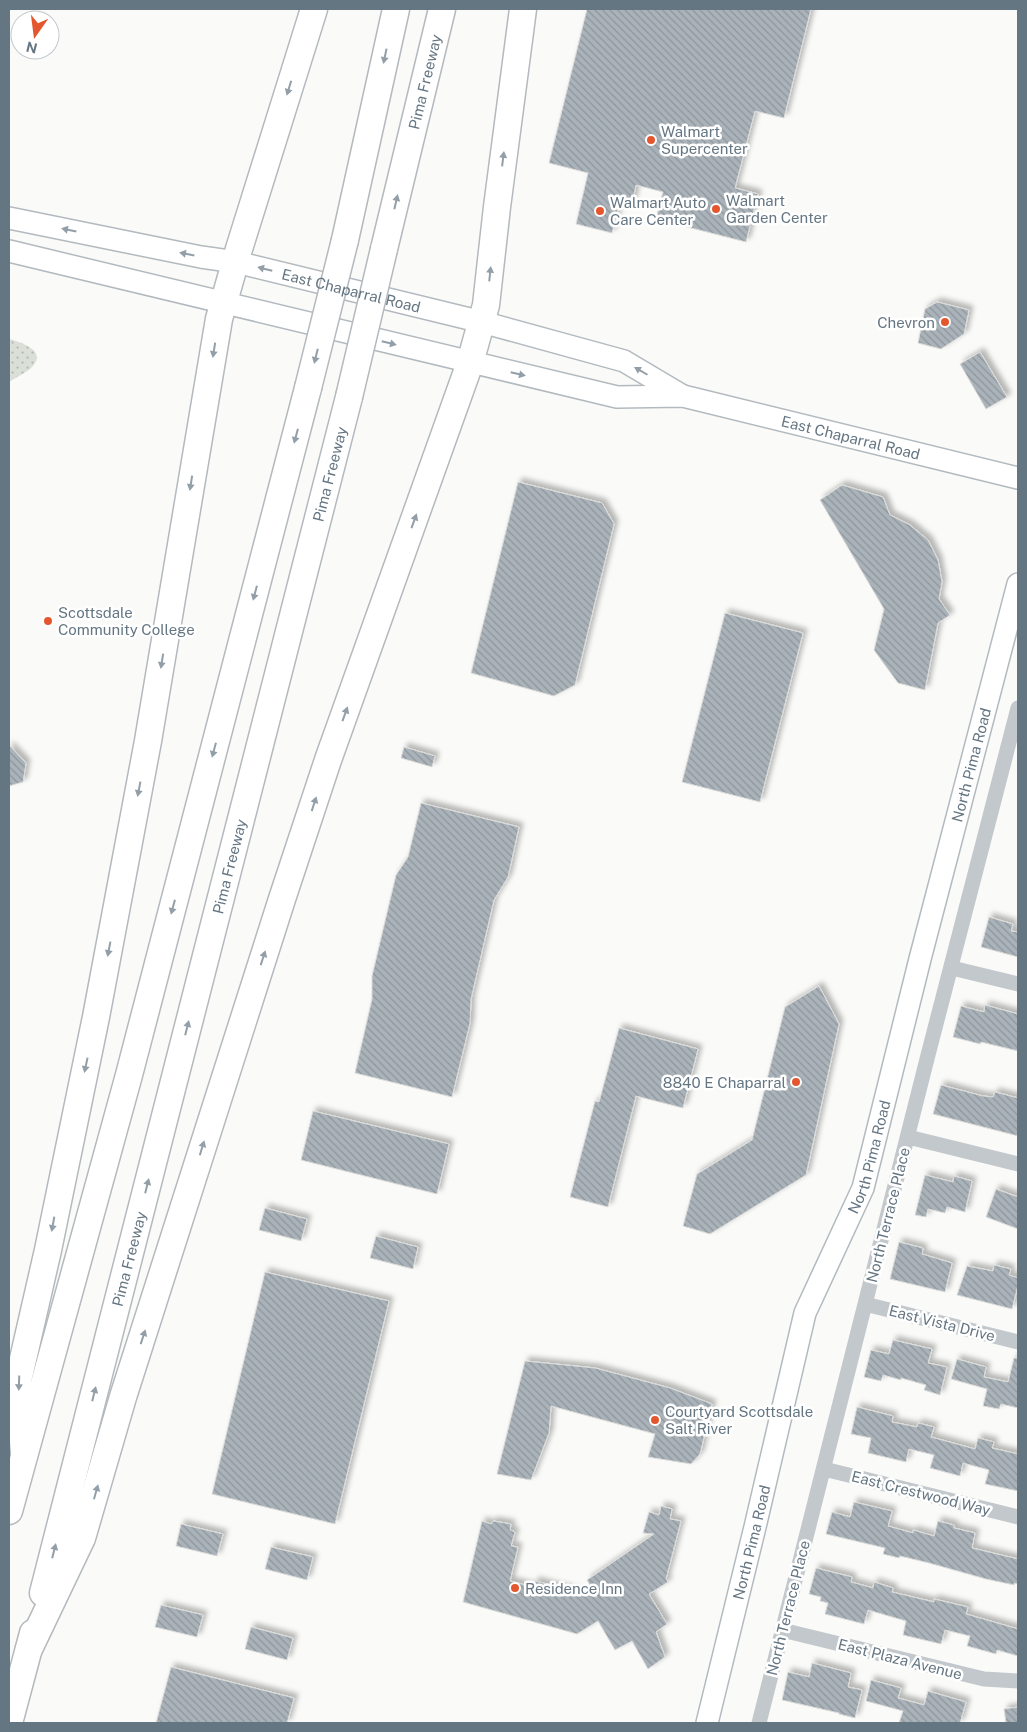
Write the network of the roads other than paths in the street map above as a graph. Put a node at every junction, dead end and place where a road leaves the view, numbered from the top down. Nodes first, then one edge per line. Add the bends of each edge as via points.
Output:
1 (314, 9) edge
2 (396, 9) edge
3 (442, 9) edge
4 (523, 9) edge
5 (9, 218) edge
6 (9, 251) edge
7 (236, 262) junction
8 (224, 302) junction
9 (482, 322) junction
10 (470, 363) junction
11 (683, 396) junction
12 (1018, 478) edge
13 (1018, 584) edge
14 (1018, 708) edge
15 (952, 968) junction
16 (1018, 984) edge
17 (908, 1137) junction
18 (1018, 1164) edge
19 (865, 1304) junction
20 (1018, 1342) edge
21 (24, 1453) junction
22 (824, 1469) junction
23 (9, 1511) edge
24 (1018, 1517) edge
25 (782, 1630) junction
26 (29, 1650) junction
27 (1018, 1681) edge
28 (9, 1723) edge
29 (707, 1723) edge
30 (759, 1723) edge

1 -> 7 highway
2 -> 21 highway, bridge via 345,240 308,388 131,1066
26 -> 3 highway, Pima Freeway, bridge via 349,397
9 -> 4 highway
7 -> 5 main road, East Chaparral Road
6 - 8 main road, East Chaparral Road
7 - 8 highway
9 -> 7 main road, East Chaparral Road
8 -> 10 main road, East Chaparral Road
8 -> 21 highway via 148,741 102,983 18,1381
9 - 10 highway
11 -> 9 main road, East Chaparral Road via 624,361
10 -> 11 main road, East Chaparral Road via 617,397
26 -> 10 highway via 82,1538 126,1388 282,899 328,760
11 - 12 main road, East Chaparral Road
13 - 29 main road, North Pima Road via 863,1188 805,1313
14 - 15 street, North Terrace Place
15 - 16 street
15 - 17 street, North Terrace Place
17 - 18 street
17 - 19 street, North Terrace Place
19 - 20 street, East Vista Drive
19 - 22 street, North Terrace Place
21 - 23 highway
22 - 24 street, East Crestwood Way
22 - 25 street, North Terrace Place
25 - 27 street, East Plaza Avenue via 984,1679
25 - 30 street, North Terrace Place
26 - 28 highway, Pima Freeway

